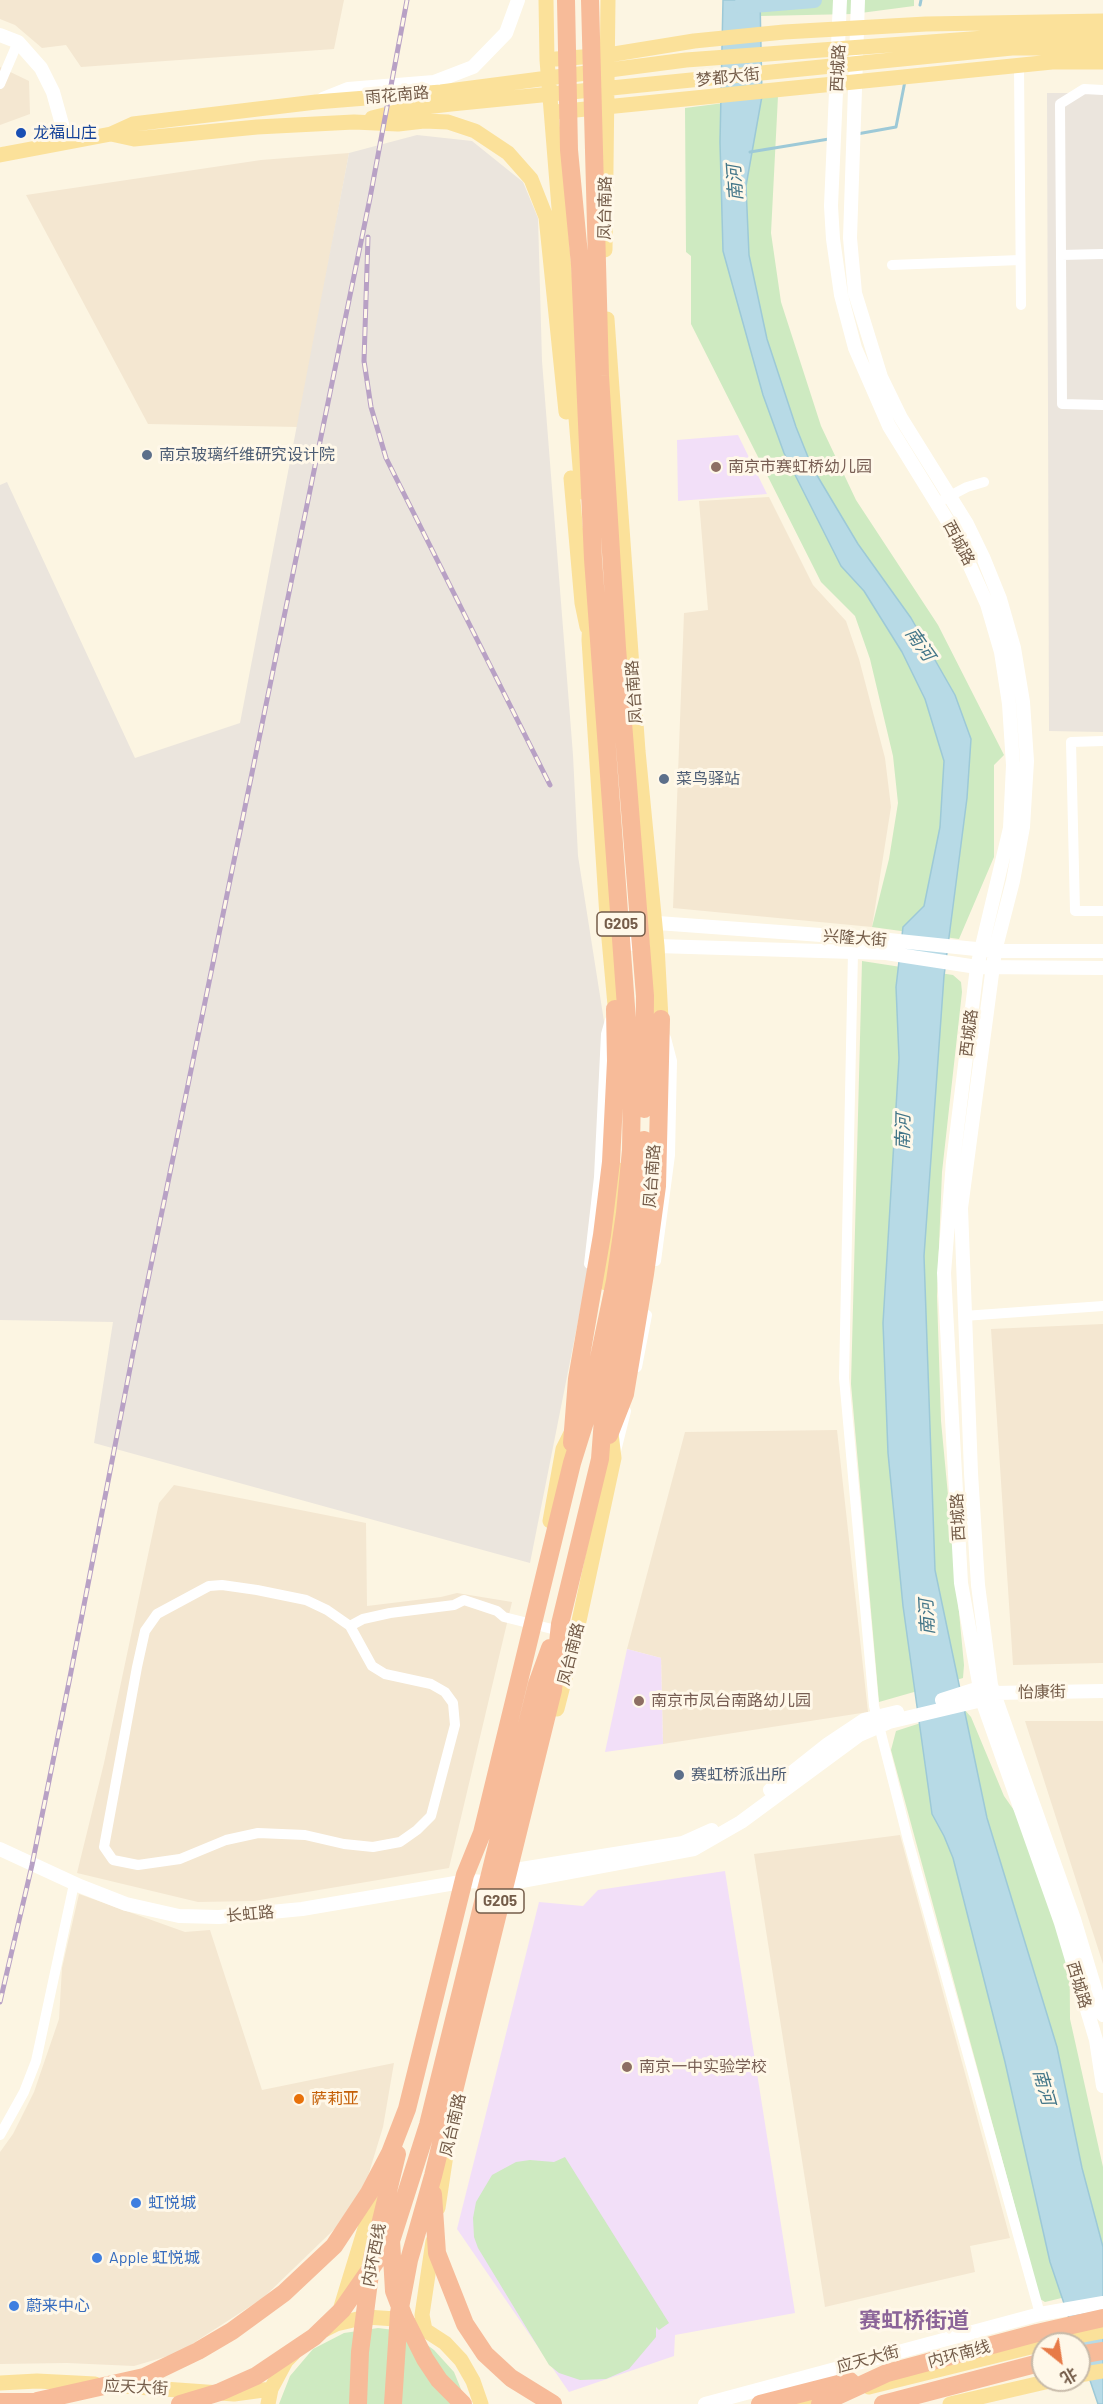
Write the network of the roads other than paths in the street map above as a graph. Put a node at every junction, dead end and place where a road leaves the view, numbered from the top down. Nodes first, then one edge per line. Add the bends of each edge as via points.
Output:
1 (519, 0) edge
2 (546, 0) edge
3 (566, 0) edge
4 (590, 0) edge
5 (608, 0) edge
6 (840, 0) edge
7 (858, 0) edge
8 (1103, 21) edge
9 (857, 28) junction
10 (840, 29) junction
11 (0, 35) edge
12 (1103, 35) edge
13 (18, 42) junction
14 (1103, 48) edge
15 (608, 55) junction
16 (546, 60) junction
17 (686, 60) joint
18 (1103, 62) edge
19 (1019, 66) junction
20 (855, 82) junction
21 (0, 84) edge
22 (837, 84) junction
23 (1103, 90) edge
24 (316, 102) junction
25 (607, 106) junction
26 (551, 112) junction
27 (354, 122) junction
28 (853, 130) junction
29 (835, 132) junction
30 (111, 134) junction
31 (67, 142) junction
32 (0, 155) edge
33 (1103, 254) edge
34 (1061, 255) junction
35 (1020, 260) junction
36 (892, 265) dead end
37 (1021, 305) dead end
38 (1103, 405) edge
39 (984, 482) dead end
40 (949, 496) junction
41 (936, 503) junction
42 (589, 640) junction
43 (1103, 741) edge
44 (1007, 880) junction
45 (1103, 911) edge
46 (607, 917) junction
47 (655, 923) junction
48 (610, 942) junction
49 (657, 946) junction
50 (888, 946) junction
51 (988, 950) junction
52 (1103, 951) edge
53 (853, 952) junction
54 (993, 966) junction
55 (977, 967) junction
56 (1103, 968) edge
57 (615, 1005) junction
58 (661, 1019) junction
59 (1103, 1306) edge
60 (964, 1316) junction
61 (567, 1456) junction
62 (607, 1458) junction
63 (528, 1624) junction
64 (560, 1624) junction
65 (350, 1626) junction
66 (576, 1635) junction
67 (1103, 1691) edge
68 (982, 1694) junction
69 (878, 1722) junction
70 (482, 1833) junction
71 (0, 1849) edge
72 (513, 1876) junction
73 (467, 1881) junction
74 (74, 1884) junction
75 (1103, 2014) edge
76 (1103, 2086) edge
77 (407, 2109) junction
78 (0, 2135) edge
79 (433, 2176) junction
80 (1040, 2314) junction
81 (1102, 2318) edge
82 (336, 2324) junction
83 (425, 2330) junction
84 (1031, 2365) edge
85 (887, 2373) junction
86 (0, 2383) edge
87 (1031, 2385) edge
88 (269, 2396) edge
89 (37, 2401) junction
90 (0, 2402) edge
91 (78, 2404) edge
92 (180, 2404) edge
93 (358, 2404) edge
94 (393, 2404) edge
95 (463, 2404) edge
96 (481, 2404) edge
97 (553, 2404) edge
98 (705, 2404) edge
99 (760, 2404) edge
100 (802, 2404) edge
101 (820, 2404) edge
102 (883, 2404) edge
103 (950, 2404) edge

1 - 24 street via 506,33 473,67 434,82 348,89
2 - 16 main road, 凤台南路
3 - 61 highway, 凤台南路 / G205 via 569,150 580,265 593,559 632,1088 631,1150 615,1281 587,1415
4 - 62 highway, 凤台南路 / G205 via 600,376 646,1033 644,1151 630,1277 603,1419
5 - 15 main road, 凤台南路
6 - 10 street, 西城路
7 - 9 street, 西城路
8 - 9 main road
9 - 10 main road
9 - 20 street, 西城路
10 - 15 main road via 694,41
10 - 22 street, 西城路
11 - 13 street
12 - 17 main road, 梦都大街 via 1025,35
13 - 21 street
13 - 31 street via 41,68 49,84
14 - 27 main road, 梦都大街 via 1012,48 451,104
15 - 16 main road
15 - 25 main road, 凤台南路
16 - 26 main road, 凤台南路
17 - 24 main road, 雨花南路 via 441,92
18 - 19 main road
19 - 20 main road
19 - 35 street
20 - 22 main road
20 - 28 street, 西城路
22 - 25 main road
22 - 29 street, 西城路
23 - 34 street via 1084,90 1060,104
24 - 30 main road, 雨花南路 via 133,124
25 - 26 main road
25 - 47 main road, 凤台南路 via 604,288 638,751
26 - 42 main road, 凤台南路 via 590,600
27 - 30 main road, 雨花南路 via 134,139
27 - 42 main road, 凤台南路 via 424,121 475,131 508,153 531,179 546,217 582,603
28 - 29 street via 844,121
28 - 40 street, 西城路 via 850,238 855,293 881,378
29 - 41 street, 西城路 via 832,239 855,348 889,426
30 - 31 main road, 雨花南路
31 - 32 main road, 雨花南路
33 - 34 street
34 - 38 street via 1062,404
35 - 36 street
35 - 37 street
39 - 40 street
40 - 41 street
40 - 44 street, 西城路 via 983,557 999,599 1014,648 1023,702 1027,761 1023,827
41 - 44 street, 西城路 via 970,563 987,604 1010,704 1013,765
42 - 46 main road, 凤台南路
43 - 45 street via 1071,742 1075,910
44 - 51 street, 西城路
46 - 47 street, 兴隆大街
46 - 48 main road, 凤台南路
47 - 49 main road, 凤台南路
47 - 50 street, 兴隆大街
48 - 49 street, 兴隆大街
48 - 57 main road, 凤台南路
49 - 53 street, 兴隆大街
49 - 58 main road, 凤台南路
50 - 51 street, 兴隆大街
50 - 53 street, 兴隆大街
50 - 55 street, 兴隆大街
51 - 52 street, 兴隆大街
51 - 54 street, 西城路
51 - 55 street, 西城路
53 - 69 street via 844,1378
54 - 55 street, 兴隆大街
54 - 56 street, 兴隆大街
54 - 60 street, 西城路 via 961,1208
55 - 68 street, 西城路 via 944,1273 962,1583
57 - 61 highway via 609,1182
57 - 61 main road, 凤台南路 via 622,1027 616,1205 607,1277 580,1418
58 - 62 main road, 凤台南路 via 655,1044 655,1131 648,1224
58 - 62 highway via 659,1162 625,1394
59 - 60 street
60 - 68 street, 西城路
61 - 63 main road, 凤台南路
61 - 70 highway, 凤台南路 / G205
62 - 64 highway, 凤台南路 / G205
62 - 66 main road, 凤台南路
63 - 65 street via 464,1600 454,1605 363,1619
63 - 66 street
63 - 73 main road, 凤台南路
64 - 79 highway, 凤台南路 / G205 via 553,1690
64 - 92 highway via 537,1684 428,2125 392,2238 342,2310 314,2337 256,2376
65 - 65 street via 306,1600 222,1585 209,1586 157,1614 146,1631 139,1658 104,1847 113,1860 138,1865 180,1859 226,1840 258,1833 305,1835 373,1847 400,1842 417,1830 431,1816 455,1725 453,1703 445,1692 431,1684 393,1677 372,1666
66 - 72 main road, 凤台南路
67 - 68 street, 怡康街
68 - 69 street, 怡康街
68 - 75 street, 西城路 via 1074,1919
68 - 76 street, 西城路 via 1061,1923 1096,2040
69 - 72 street, 长虹路 via 741,1822 694,1849
69 - 80 street
70 - 77 highway via 465,1875
70 - 95 highway via 479,1874 413,2152 390,2225 391,2271 397,2300 425,2359
71 - 74 street, 长虹路
72 - 73 street, 长虹路
72 - 83 main road, 凤台南路 via 444,2165 422,2315
73 - 74 street, 长虹路 via 302,1909 219,1917 152,1912
73 - 82 main road, 凤台南路
74 - 78 street via 36,2061
77 - 89 highway via 390,2153 352,2220 334,2246 284,2293 232,2331 172,2365 144,2377
77 - 93 highway, 内环西线 via 372,2259 360,2352
79 - 94 highway, G205 via 409,2260 399,2313
79 - 97 highway via 437,2253 465,2324 485,2354 511,2378
80 - 81 street, 应天大街 via 1056,2312
80 - 98 street, 应天大街
81 - 85 highway, 内环南线
81 - 100 main road, 应天大街 via 1063,2339
82 - 83 main road via 366,2317 396,2319
82 - 88 main road via 308,2339 286,2361
83 - 96 main road via 461,2360
84 - 102 highway, 内环南线
85 - 99 highway
85 - 101 highway, 内环南线
86 - 88 main road, 应天大街 via 37,2381
87 - 103 main road
89 - 90 highway
89 - 91 highway

